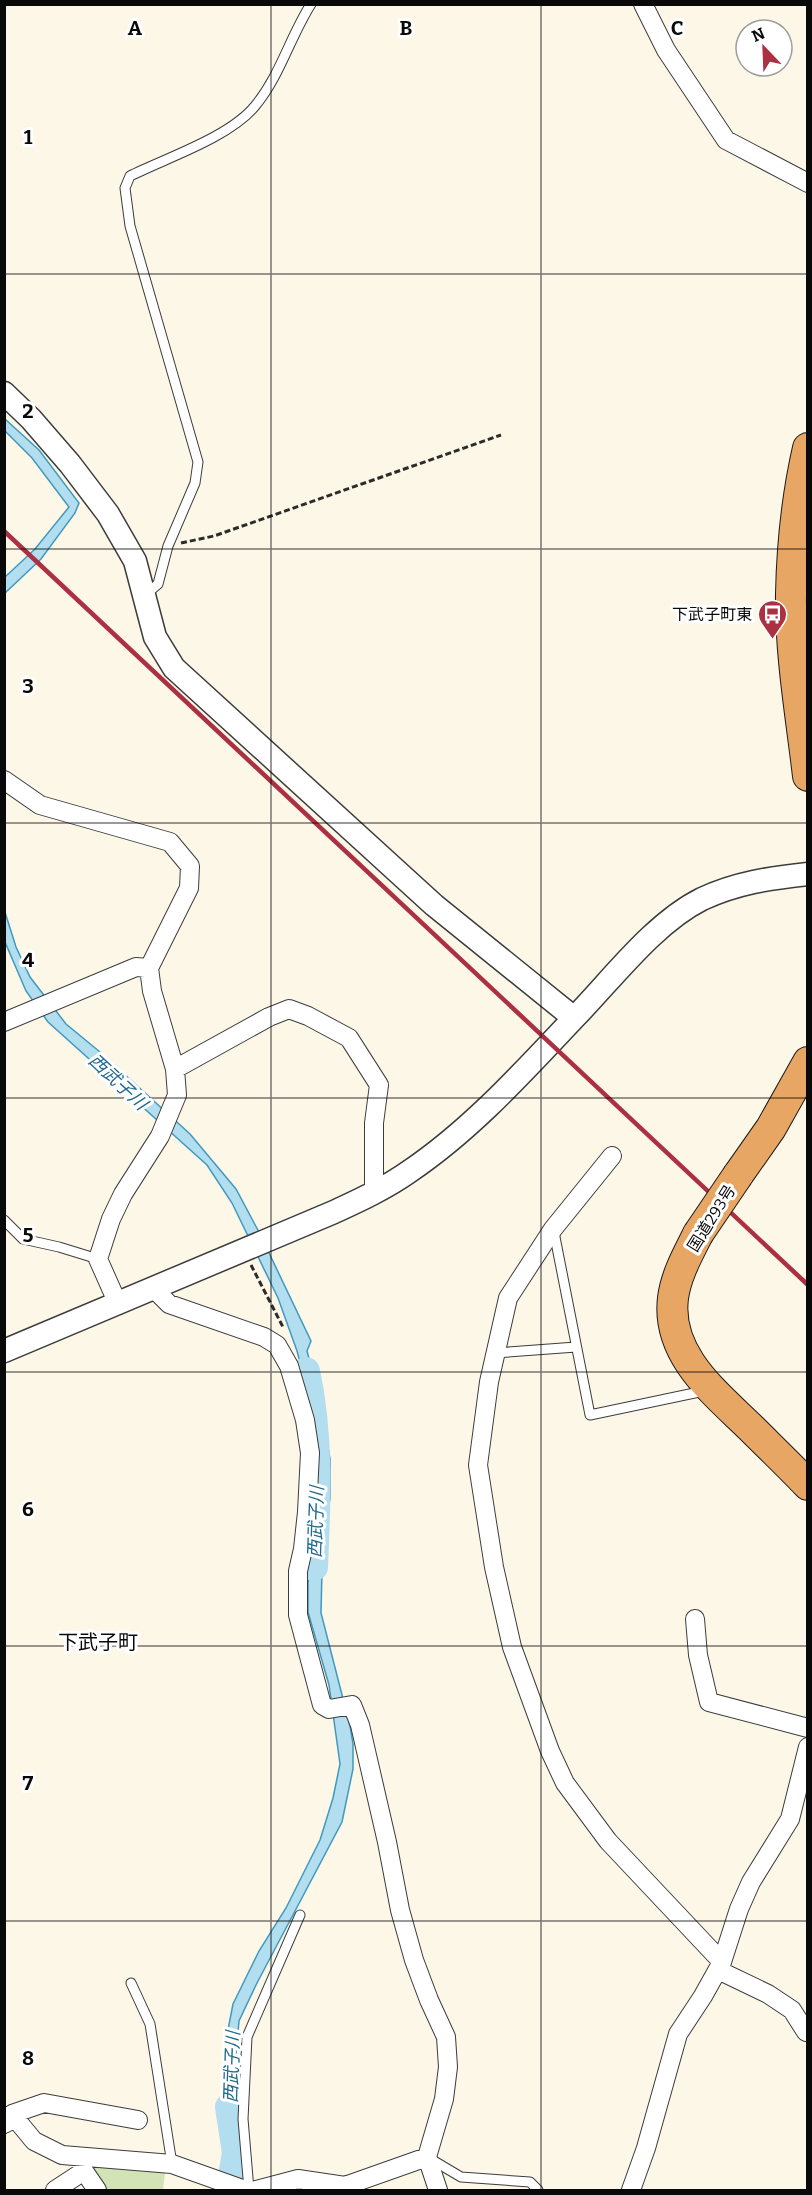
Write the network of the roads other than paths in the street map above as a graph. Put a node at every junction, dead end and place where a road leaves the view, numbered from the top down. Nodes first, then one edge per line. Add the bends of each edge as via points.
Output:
1 (311, 4) edge
2 (644, 4) edge
3 (807, 183) edge
4 (4, 393) edge
5 (807, 448) edge
6 (145, 596) junction
7 (807, 776) edge
8 (4, 780) edge
9 (807, 874) edge
10 (149, 968) junction
11 (574, 1018) junction
12 (4, 1022) edge
13 (807, 1062) edge
14 (175, 1069) junction
15 (612, 1156) dead end
16 (374, 1193) junction
17 (4, 1220) edge
18 (553, 1229) junction
19 (98, 1259) junction
20 (154, 1289) junction
21 (118, 1304) junction
22 (576, 1347) junction
23 (4, 1351) edge
24 (495, 1353) junction
25 (711, 1390) junction
26 (807, 1485) edge
27 (695, 1619) dead end
28 (807, 1728) edge
29 (807, 1747) edge
30 (300, 1916) dead end
31 (720, 1966) junction
32 (131, 1983) dead end
33 (806, 2032) dead end
34 (9, 2115) edge
35 (138, 2120) dead end
36 (427, 2157) junction
37 (172, 2164) junction
38 (55, 2190) edge
39 (97, 2190) edge
40 (247, 2190) edge
41 (256, 2190) edge
42 (438, 2190) edge
43 (538, 2190) edge
44 (631, 2190) edge

1 - 6 lane via 275,77 254,108 229,129 130,176 125,188 130,226 198,462 195,483 168,546 158,584
2 - 3 street via 666,50 726,140
4 - 6 street via 70,464 108,514 135,561
5 - 7 highway via 796,511 791,595
6 - 11 street via 155,637 174,668 434,904
8 - 10 street via 40,805 170,842 190,866 189,888
9 - 11 street via 735,885 700,900 661,929
10 - 12 street via 136,967
10 - 14 street
11 - 16 street via 458,1135 410,1172
13 - 25 highway, 国道293号, bridge via 771,1128 698,1234 681,1268 673,1298 674,1323 695,1372
14 - 16 street via 289,1009 349,1038 379,1084 374,1123
14 - 19 street via 177,1095 160,1136 123,1194
15 - 18 street
16 - 20 street
17 - 19 lane via 23,1239
18 - 22 lane
18 - 24 street via 508,1298
19 - 21 street
20 - 21 street
20 - 36 street via 169,1304 247,1329 277,1345 298,1393 310,1453 298,1571 298,1615 322,1705 329,1709 352,1705 360,1725 400,1910 414,1960 447,2037 444,2099
21 - 23 street
22 - 24 lane
22 - 25 lane via 590,1415
24 - 31 street via 478,1465 494,1567 512,1647 550,1751 565,1783 608,1841
25 - 26 highway, 国道293号
27 - 28 street via 698,1655 709,1702
29 - 31 street via 790,1819 751,1882
30 - 40 lane via 247,2037 243,2119
31 - 33 street via 792,2010
31 - 44 street via 678,2034
32 - 37 lane via 150,2024
34 - 35 street via 44,2103
34 - 37 street via 34,2141 62,2155
36 - 41 street via 345,2186 298,2179
36 - 42 street
36 - 43 lane via 461,2177 530,2182
37 - 40 street
38 - 39 street via 84,2171

